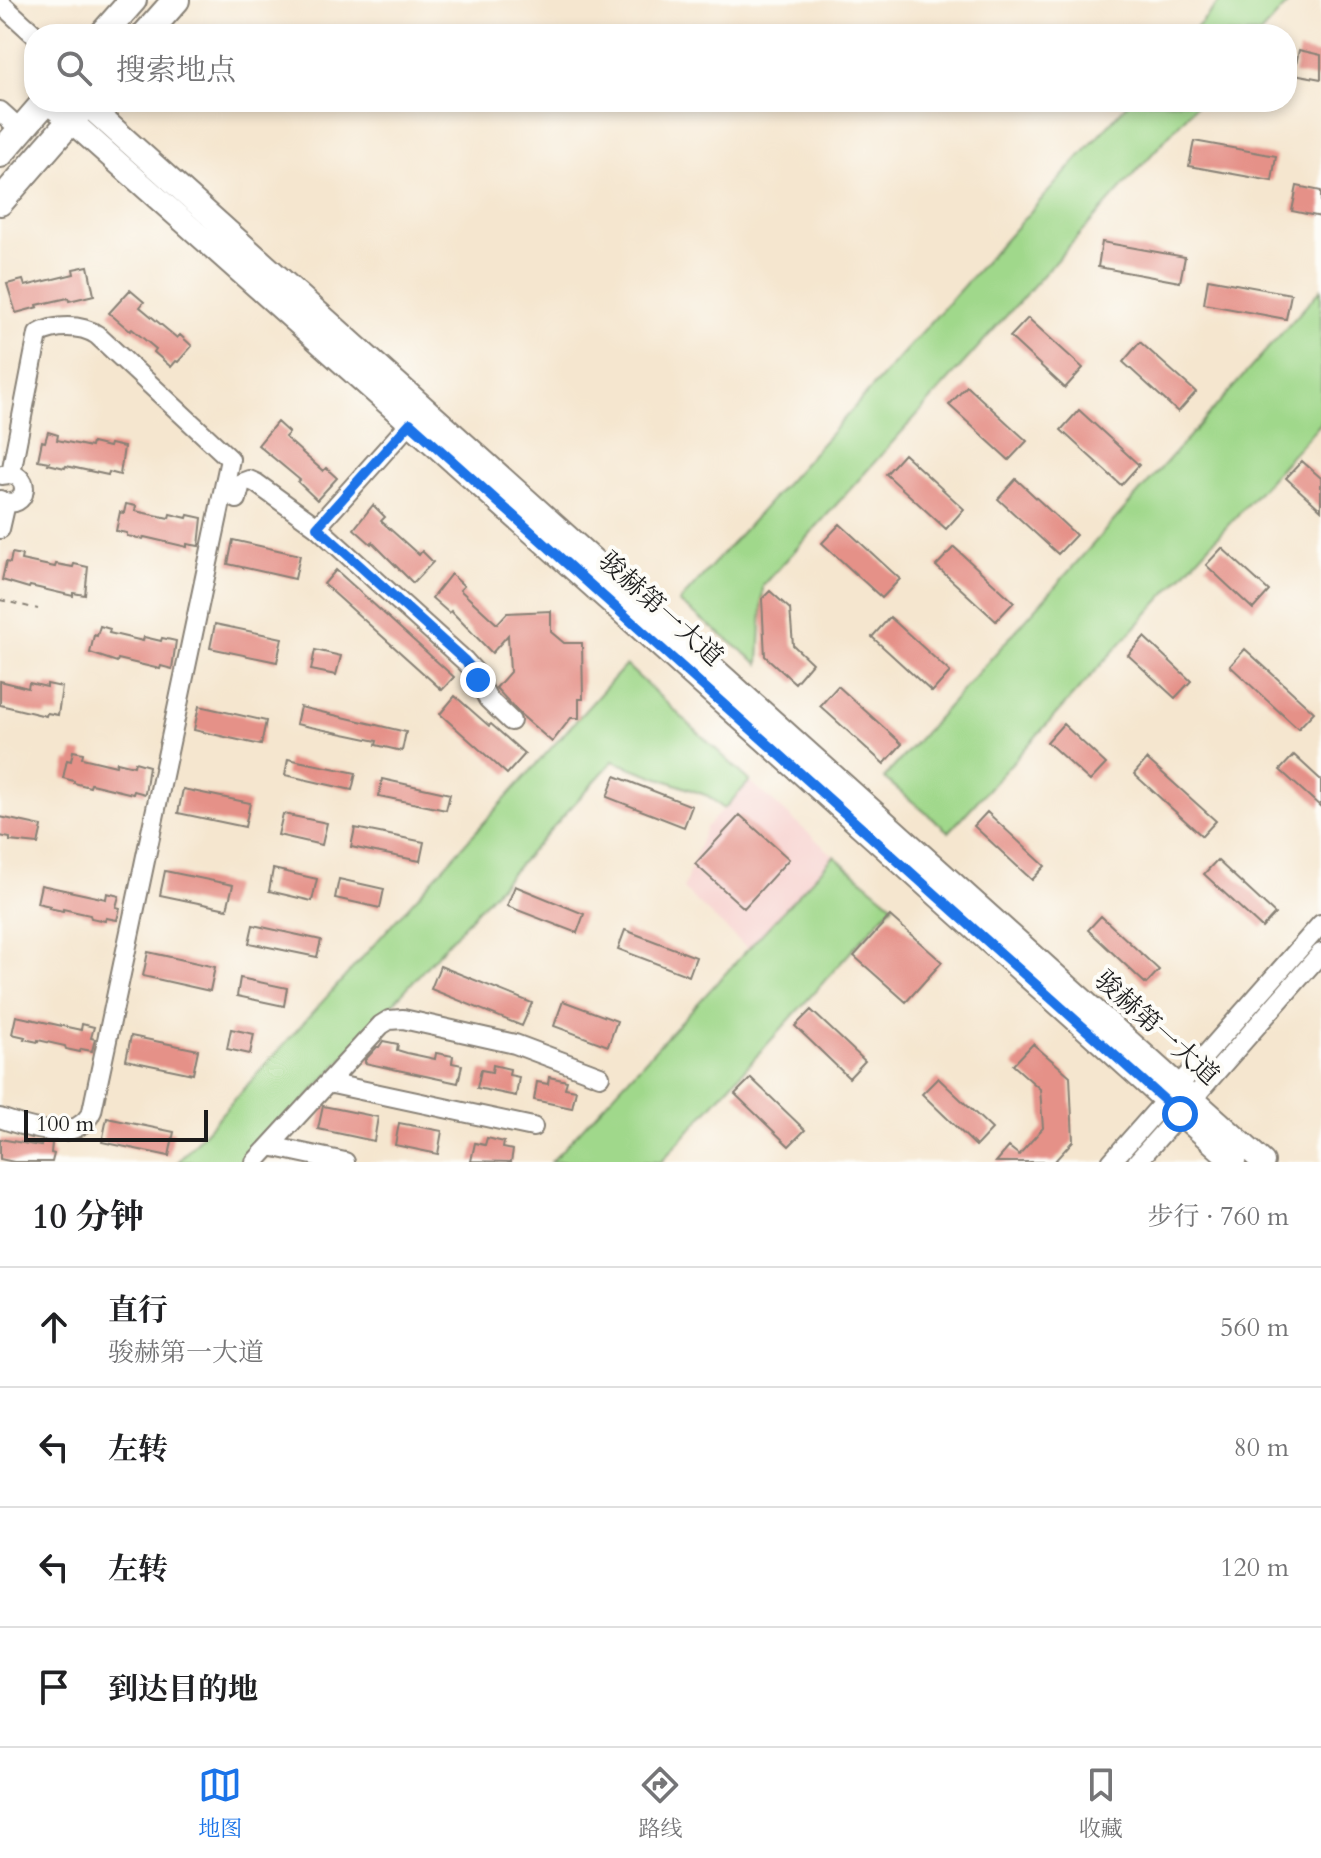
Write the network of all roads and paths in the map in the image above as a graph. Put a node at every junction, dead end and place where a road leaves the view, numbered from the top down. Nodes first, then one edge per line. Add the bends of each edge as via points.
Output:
1 (133, 0) edge
2 (176, 0) edge
3 (0, 3) edge
4 (112, 24) edge
5 (155, 24) edge
6 (24, 25) edge
7 (0, 111) edge
8 (37, 112) edge
9 (78, 112) edge
10 (87, 112) edge
11 (88, 112) edge
12 (21, 130) junction
13 (0, 154) edge
14 (0, 202) edge
15 (410, 423) junction
16 (5, 475) edge
17 (237, 499) dead end
18 (3, 502) edge
19 (317, 527) junction
20 (0, 529) edge
21 (0, 600) edge
22 (38, 609) dead end
23 (511, 721) dead end
24 (1321, 924) edge
25 (1321, 953) edge
26 (600, 1076) dead end
27 (328, 1083) junction
28 (1179, 1100) junction
29 (0, 1118) edge
30 (533, 1127) dead end
31 (270, 1146) junction
32 (255, 1162) edge
33 (345, 1162) edge
34 (1111, 1162) edge
35 (1137, 1162) edge
36 (1234, 1162) edge
37 (1263, 1162) edge

1 - 4 highway
2 - 5 highway
3 - 6 street
7 - 12 street
8 - 12 highway
9 - 14 highway
10 - 15 main road, 骏赫第一大道
11 - 28 main road, 骏赫第一大道
12 - 13 highway
15 - 19 street
15 - 28 main road, 骏赫第一大道
16 - 18 street via 23,481 24,491 20,500
16 - 29 street via 38,334 77,326 97,335 230,459 92,1111 78,1128 60,1132
17 - 19 street via 241,483 249,480
18 - 20 street
19 - 23 street via 465,661 488,699
21 - 22 path
24 - 28 street
25 - 28 street
26 - 27 street via 515,1044 398,1018 385,1021
27 - 30 street
27 - 31 street
28 - 34 street
28 - 35 street
28 - 36 main road, 骏赫第一大道
28 - 37 main road, 骏赫第一大道
31 - 32 street
31 - 33 street

